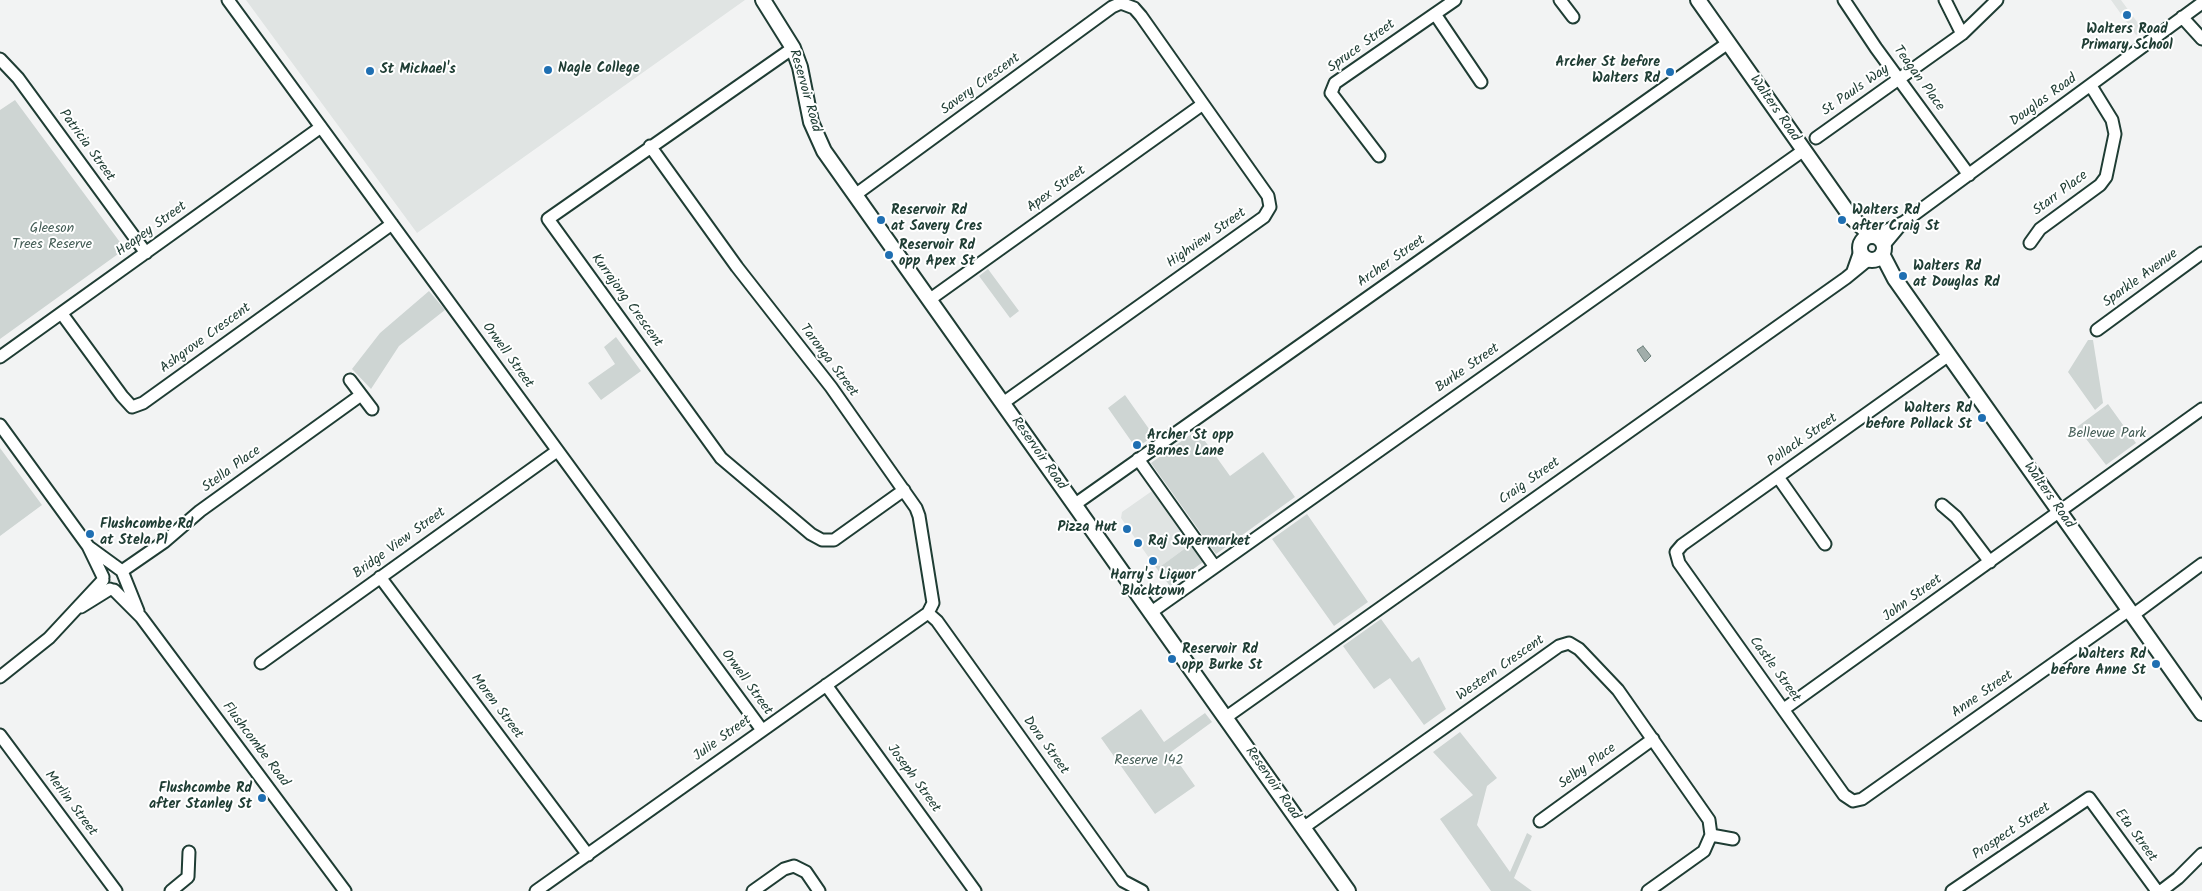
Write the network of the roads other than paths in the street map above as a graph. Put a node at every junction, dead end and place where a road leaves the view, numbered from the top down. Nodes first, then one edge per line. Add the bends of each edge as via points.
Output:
1 (228, 0) edge
2 (763, 0) edge
3 (1455, 0) edge
4 (1560, 0) edge
5 (1698, 0) edge
6 (1844, 0) edge
7 (1945, 0) edge
8 (1998, 0) edge
9 (2202, 3) edge
10 (1127, 4) joint
11 (1434, 14) junction
12 (1573, 17) dead end
13 (2182, 17) junction
14 (1962, 34) junction
15 (2202, 40) edge
16 (1728, 43) junction
17 (793, 48) junction
18 (0, 59) edge
19 (1899, 79) junction
20 (1481, 82) dead end
21 (2091, 86) junction
22 (1203, 104) junction
23 (321, 127) junction
24 (1816, 138) dead end
25 (650, 146) junction
26 (1804, 150) junction
27 (1379, 156) dead end
28 (1969, 175) junction
29 (855, 195) junction
30 (392, 224) junction
31 (2030, 243) dead end
32 (1872, 248) junction
33 (146, 253) junction
34 (2202, 253) edge
35 (929, 300) junction
36 (62, 314) junction
37 (2098, 330) dead end
38 (1949, 355) junction
39 (0, 357) edge
40 (350, 380) dead end
41 (361, 395) junction
42 (1003, 403) junction
43 (372, 409) dead end
44 (2202, 409) edge
45 (0, 425) edge
46 (557, 451) junction
47 (1138, 459) junction
48 (1778, 478) junction
49 (904, 490) junction
50 (1074, 505) junction
51 (1942, 505) dead end
52 (2060, 513) junction
53 (1825, 544) dead end
54 (88, 546) junction
55 (1676, 552) joint
56 (1990, 562) junction
57 (2202, 564) edge
58 (1215, 567) junction
59 (122, 573) junction
60 (380, 577) junction
61 (107, 584) junction
62 (928, 613) junction
63 (1150, 613) junction
64 (2131, 613) junction
65 (141, 617) junction
66 (261, 663) dead end
67 (0, 678) edge
68 (826, 685) junction
69 (1784, 709) junction
70 (2202, 713) edge
71 (1225, 718) junction
72 (762, 730) junction
73 (0, 735) edge
74 (1653, 739) junction
75 (2089, 798) joint
76 (1853, 801) joint
77 (1540, 820) dead end
78 (1303, 828) junction
79 (1711, 835) junction
80 (1733, 839) dead end
81 (189, 852) dead end
82 (2202, 854) edge
83 (588, 855) junction
84 (116, 891) edge
85 (171, 891) edge
86 (344, 891) edge
87 (536, 891) edge
88 (753, 891) edge
89 (819, 891) edge
90 (975, 891) edge
91 (1142, 891) edge
92 (1348, 891) edge
93 (1648, 891) edge
94 (1952, 891) edge
95 (2159, 891) edge

1 - 23 street, Orwell Street
2 - 17 main road, Reservoir Road
3 - 11 street, Spruce Street
4 - 12 street
5 - 16 main road, Walters Road
6 - 19 street, Teagan Place
7 - 14 street
8 - 14 street, St Pauls Way
9 - 13 street, Douglas Road
10 - 22 street, Highview Street via 1141,16
10 - 29 street, Savery Crescent via 1112,8
11 - 20 street
11 - 27 street, Spruce Street via 1335,83 1331,93
13 - 15 street
13 - 21 street, Douglas Road
14 - 19 street, St Pauls Way
16 - 26 main road, Walters Road
16 - 47 street, Archer Street
17 - 25 street, Kurrajong Crescent
17 - 29 main road, Reservoir Road via 818,140
18 - 33 street, Patricia Street via 18,78
19 - 24 street, St Pauls Way
19 - 28 street, Teagan Place
21 - 28 street, Douglas Road
21 - 31 street, Starr Place via 2112,120 2115,134 2106,177 2100,185 2040,229
22 - 35 street, Apex Street
22 - 42 street, Highview Street via 1268,196 1270,207 1264,217
23 - 30 street, Orwell Street
23 - 33 street, Heapey Street
25 - 49 street, Taronga Street
25 - 49 street, Kurrajong Crescent via 548,219 721,458 811,534 826,541 844,534
26 - 32 main road, Walters Road
26 - 58 street, Burke Street
28 - 32 street, Douglas Road
29 - 35 main road, Reservoir Road
30 - 36 street, Ashgrove Crescent via 143,403 132,407
30 - 46 street, Orwell Street
32 - 38 main road, Walters Road
32 - 71 street, Craig Street via 1853,271
33 - 36 street, Heapey Street
34 - 37 street, Sparkle Avenue
35 - 42 main road, Reservoir Road
36 - 39 street, Heapey Street
38 - 48 street, Pollack Street
38 - 52 main road, Walters Road
40 - 41 street
41 - 43 street
41 - 59 street, Stella Place via 200,511
42 - 50 main road, Reservoir Road
44 - 52 street, John Street
45 - 54 street, Flushcombe Road
46 - 60 street, Bridge View Street
46 - 72 street, Orwell Street
47 - 50 street, Archer Street
47 - 58 street
48 - 53 street
48 - 55 street, Pollack Street
49 - 62 street, Taronga Street via 919,516 932,599
50 - 63 main road, Reservoir Road
51 - 56 street via 1956,517
52 - 56 street, John Street
52 - 64 main road, Walters Road
54 - 59 street, Flushcombe Road
54 - 61 street, Flushcombe Road
55 - 69 street, Castle Street via 1679,563
56 - 69 street, John Street
57 - 64 street, Anne Street
58 - 63 street, Burke Street
59 - 61 street via 122,586
59 - 61 street via 108,569
59 - 65 street, Flushcombe Road
60 - 66 street, Bridge View Street
60 - 83 street, Moren Street
61 - 65 street, Flushcombe Road
61 - 67 street via 73,612 38,650
62 - 68 street, Julie Street
62 - 91 street, Dora Street via 937,620 1124,881
63 - 71 main road, Reservoir Road
64 - 70 main road, Walters Road
64 - 76 street, Anne Street via 1862,799
65 - 86 street, Flushcombe Road
68 - 72 street, Julie Street
68 - 90 street, Joseph Street
69 - 76 street, Castle Street via 1844,796
71 - 78 main road, Reservoir Road
72 - 83 street, Julie Street
73 - 84 street, Merlin Street
74 - 77 street, Selby Place
74 - 78 street, Western Crescent via 1618,690 1579,649 1565,643
74 - 79 street, Western Crescent via 1706,815
75 - 94 street, Prospect Street
75 - 95 street, Eta Street
78 - 92 main road, Reservoir Road
79 - 80 street
79 - 93 street via 1704,851
81 - 85 street via 188,877
82 - 95 street via 2178,878
83 - 87 street, Julie Street
88 - 89 street via 784,869 794,866 806,872

